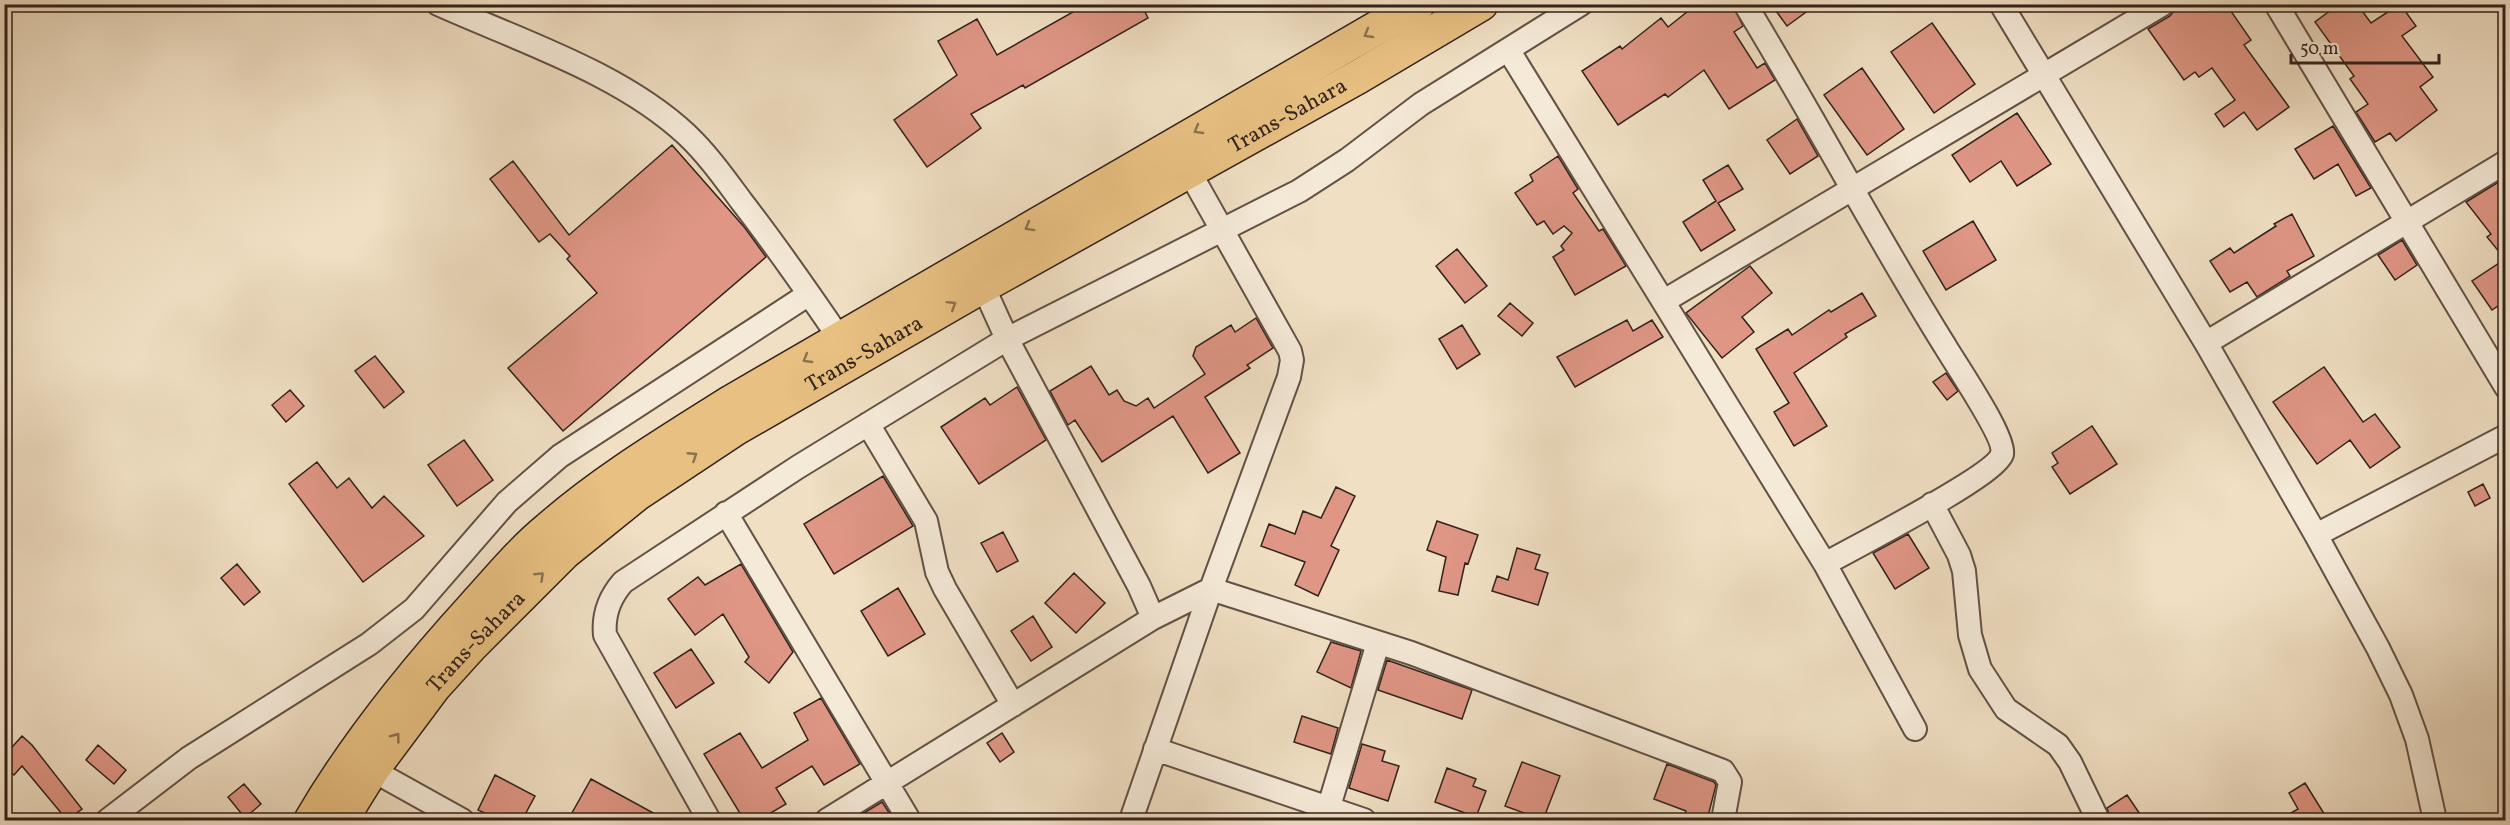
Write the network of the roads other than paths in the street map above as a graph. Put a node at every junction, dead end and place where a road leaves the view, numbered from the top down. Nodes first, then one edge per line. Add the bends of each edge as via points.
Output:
1 (438, 4) edge
2 (1418, 4) edge
3 (1481, 4) edge
4 (1581, 4) edge
5 (1744, 4) edge
6 (2001, 4) edge
7 (2163, 4) edge
8 (2276, 4) edge
9 (1509, 51) junction
10 (2044, 75) junction
11 (2505, 162) edge
12 (1189, 171) junction
13 (1853, 189) junction
14 (2406, 224) junction
15 (1221, 230) junction
16 (983, 286) junction
17 (809, 294) junction
18 (1664, 301) junction
19 (840, 339) junction
20 (1007, 339) junction
21 (2206, 343) junction
22 (2505, 387) edge
23 (868, 424) junction
24 (2505, 436) edge
25 (1932, 504) junction
26 (726, 513) junction
27 (2316, 535) junction
28 (1825, 564) junction
29 (1211, 589) junction
30 (1153, 618) junction
31 (1378, 643) junction
32 (1013, 705) junction
33 (1915, 729) dead end
34 (1155, 749) junction
35 (372, 770) junction
36 (887, 783) junction
37 (1327, 814) edge
38 (108, 820) edge
39 (310, 820) edge
40 (340, 820) edge
41 (462, 820) edge
42 (709, 820) edge
43 (827, 820) edge
44 (909, 820) edge
45 (1131, 820) edge
46 (1364, 820) edge
47 (1723, 820) edge
48 (2098, 820) edge
49 (2435, 820) edge

1 - 17 street via 602,77 686,134 708,157
2 -> 19 highway, Trans-Sahara
3 - 12 highway, Trans-Sahara via 1358,78
4 - 9 street
5 - 13 street
6 - 10 street
7 - 10 street
8 - 14 street
9 - 15 street via 1421,104 1347,160 1299,190
9 - 18 street
10 - 13 street
10 - 21 street
11 - 14 street
12 - 15 street
12 - 16 highway, Trans-Sahara
13 - 18 street
13 - 25 street via 2002,446 1996,462
14 - 21 street
14 - 22 street
15 - 20 street
15 - 29 street via 1292,360 1266,443
16 - 20 street
35 -> 16 highway, Trans-Sahara via 434,687 472,645 564,553 637,494 735,429
17 - 19 street
17 - 38 street via 560,456 507,502 414,609 369,644 189,758
18 - 28 street
19 -> 39 highway, Trans-Sahara via 632,464 546,530 408,680 360,743
20 - 23 street
20 - 30 street
21 - 27 street
23 - 26 street
23 - 32 street via 917,502 931,538 937,572
24 - 27 street
25 - 28 street
25 - 48 street via 1964,571 1970,634 1980,669 2006,709 2058,745
26 - 36 street
26 - 42 street via 623,582 613,593 604,621 606,635
27 - 49 street via 2401,695
28 - 33 street
29 - 30 street
29 - 31 street
29 - 34 street
30 - 32 street
31 - 37 street
31 - 47 street via 1723,771 1730,782
32 - 36 street
34 - 37 street
34 - 45 street
35 - 40 highway, Trans-Sahara
35 - 41 street
36 - 43 street
36 - 44 street
37 - 46 street

